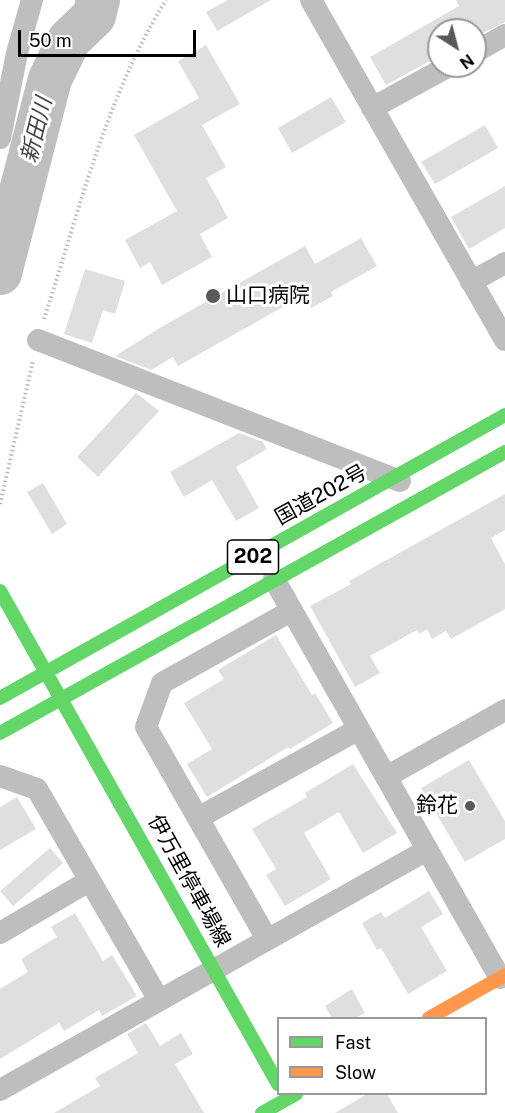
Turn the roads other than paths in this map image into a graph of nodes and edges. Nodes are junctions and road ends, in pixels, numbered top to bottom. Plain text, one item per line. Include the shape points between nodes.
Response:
1 (32, 0) edge
2 (311, 0) edge
3 (505, 35) edge
4 (487, 45) edge
5 (427, 78) edge
6 (372, 108) junction
7 (0, 138) edge
8 (505, 263) edge
9 (471, 282) junction
10 (38, 340) road end
11 (505, 340) edge
12 (505, 415) edge
13 (505, 452) edge
14 (393, 478) junction
15 (430, 493) junction
16 (274, 579) junction
17 (0, 591) edge
18 (291, 611) junction
19 (48, 672) junction
20 (0, 698) edge
21 (63, 700) junction
22 (505, 710) edge
23 (359, 729) junction
24 (0, 733) edge
25 (0, 776) edge
26 (386, 777) junction
27 (198, 818) junction
28 (428, 850) junction
29 (89, 881) junction
30 (0, 933) edge
31 (267, 939) junction
32 (214, 969) junction
33 (503, 976) edge
34 (159, 1000) junction
35 (431, 1017) edge
36 (277, 1080) edge
37 (0, 1090) edge
38 (289, 1095) edge
39 (262, 1113) edge
40 (295, 1113) edge

1 - 7 street
2 - 6 street
3 - 4 street
5 - 6 street
6 - 9 street
8 - 9 street
9 - 11 street
10 - 14 street
12 - 14 main road, 国道202号 / 202
13 - 15 main road, 202
14 - 15 street
14 - 19 main road, 国道202号 / 202
15 - 16 main road, 202
16 - 18 street
16 - 21 main road, 202
17 - 19 main road, 伊万里停車場線
18 - 23 street
18 - 27 street via 162,683 146,727
19 - 20 main road, 国道202号 / 202
19 - 21 main road, 伊万里停車場線
21 - 24 main road, 202
21 - 32 main road, 伊万里停車場線
22 - 26 street
23 - 26 street
23 - 27 street
25 - 29 street via 37,789
26 - 28 street
27 - 31 street
28 - 31 street
28 - 33 street
29 - 30 street
29 - 34 street
31 - 32 street
32 - 34 street
32 - 36 main road, 伊万里停車場線
33 - 35 main road
34 - 37 street
38 - 39 main road
38 - 40 main road

